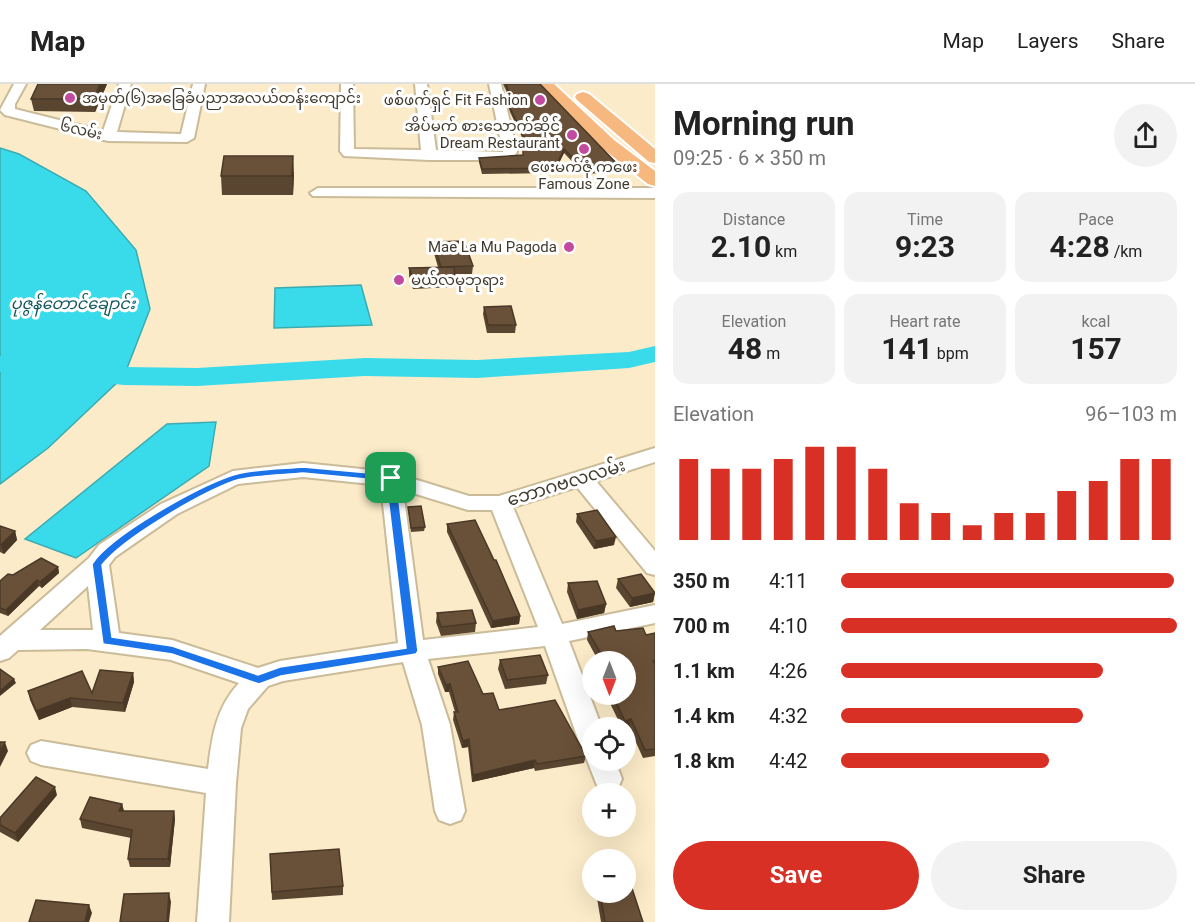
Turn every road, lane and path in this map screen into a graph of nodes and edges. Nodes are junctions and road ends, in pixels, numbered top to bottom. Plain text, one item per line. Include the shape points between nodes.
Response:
1 (20, 84) edge
2 (125, 84) edge
3 (200, 84) edge
4 (347, 84) edge
5 (421, 84) edge
6 (495, 84) edge
7 (545, 84) edge
8 (567, 84) edge
9 (6, 97) edge
10 (108, 136) junction
11 (429, 156) junction
12 (655, 158) edge
13 (655, 180) edge
14 (318, 193) dead end
15 (655, 194) edge
16 (655, 455) edge
17 (391, 478) junction
18 (582, 478) junction
19 (500, 503) junction
20 (97, 564) junction
21 (655, 567) edge
22 (655, 614) edge
23 (554, 635) junction
24 (107, 641) junction
25 (6, 646) edge
26 (412, 651) junction
27 (259, 680) junction
28 (584, 717) edge
29 (41, 753) dead end
30 (221, 783) junction
31 (450, 811) dead end
32 (213, 922) edge

1 - 9 street, ၆လမ်း
2 - 10 street
3 - 10 street, ၆လမ်း via 187,138
4 - 11 street via 349,153
5 - 11 street
6 - 11 street via 508,155
7 - 13 main road via 608,144
8 - 12 main road
9 - 10 street, ၆လမ်း via 7,111
14 - 15 street
16 - 18 street, ဘောဂဗလလမ်း
17 - 19 street, ဘောဂဗလလမ်း via 468,503
17 - 20 street, ဘောဂဗလလမ်း via 303,470 233,478 170,509 107,551
17 - 26 street
18 - 19 street, ဘောဂဗလလမ်း
18 - 21 street
19 - 23 street
20 - 24 street
20 - 25 street, ဘောဂဗလလမ်း
22 - 23 street
23 - 26 street
23 - 28 street
24 - 25 street
24 - 27 street via 172,650
26 - 27 street via 280,671
26 - 31 street via 436,725
27 - 30 street via 237,703 227,728
29 - 30 street
30 - 32 street

